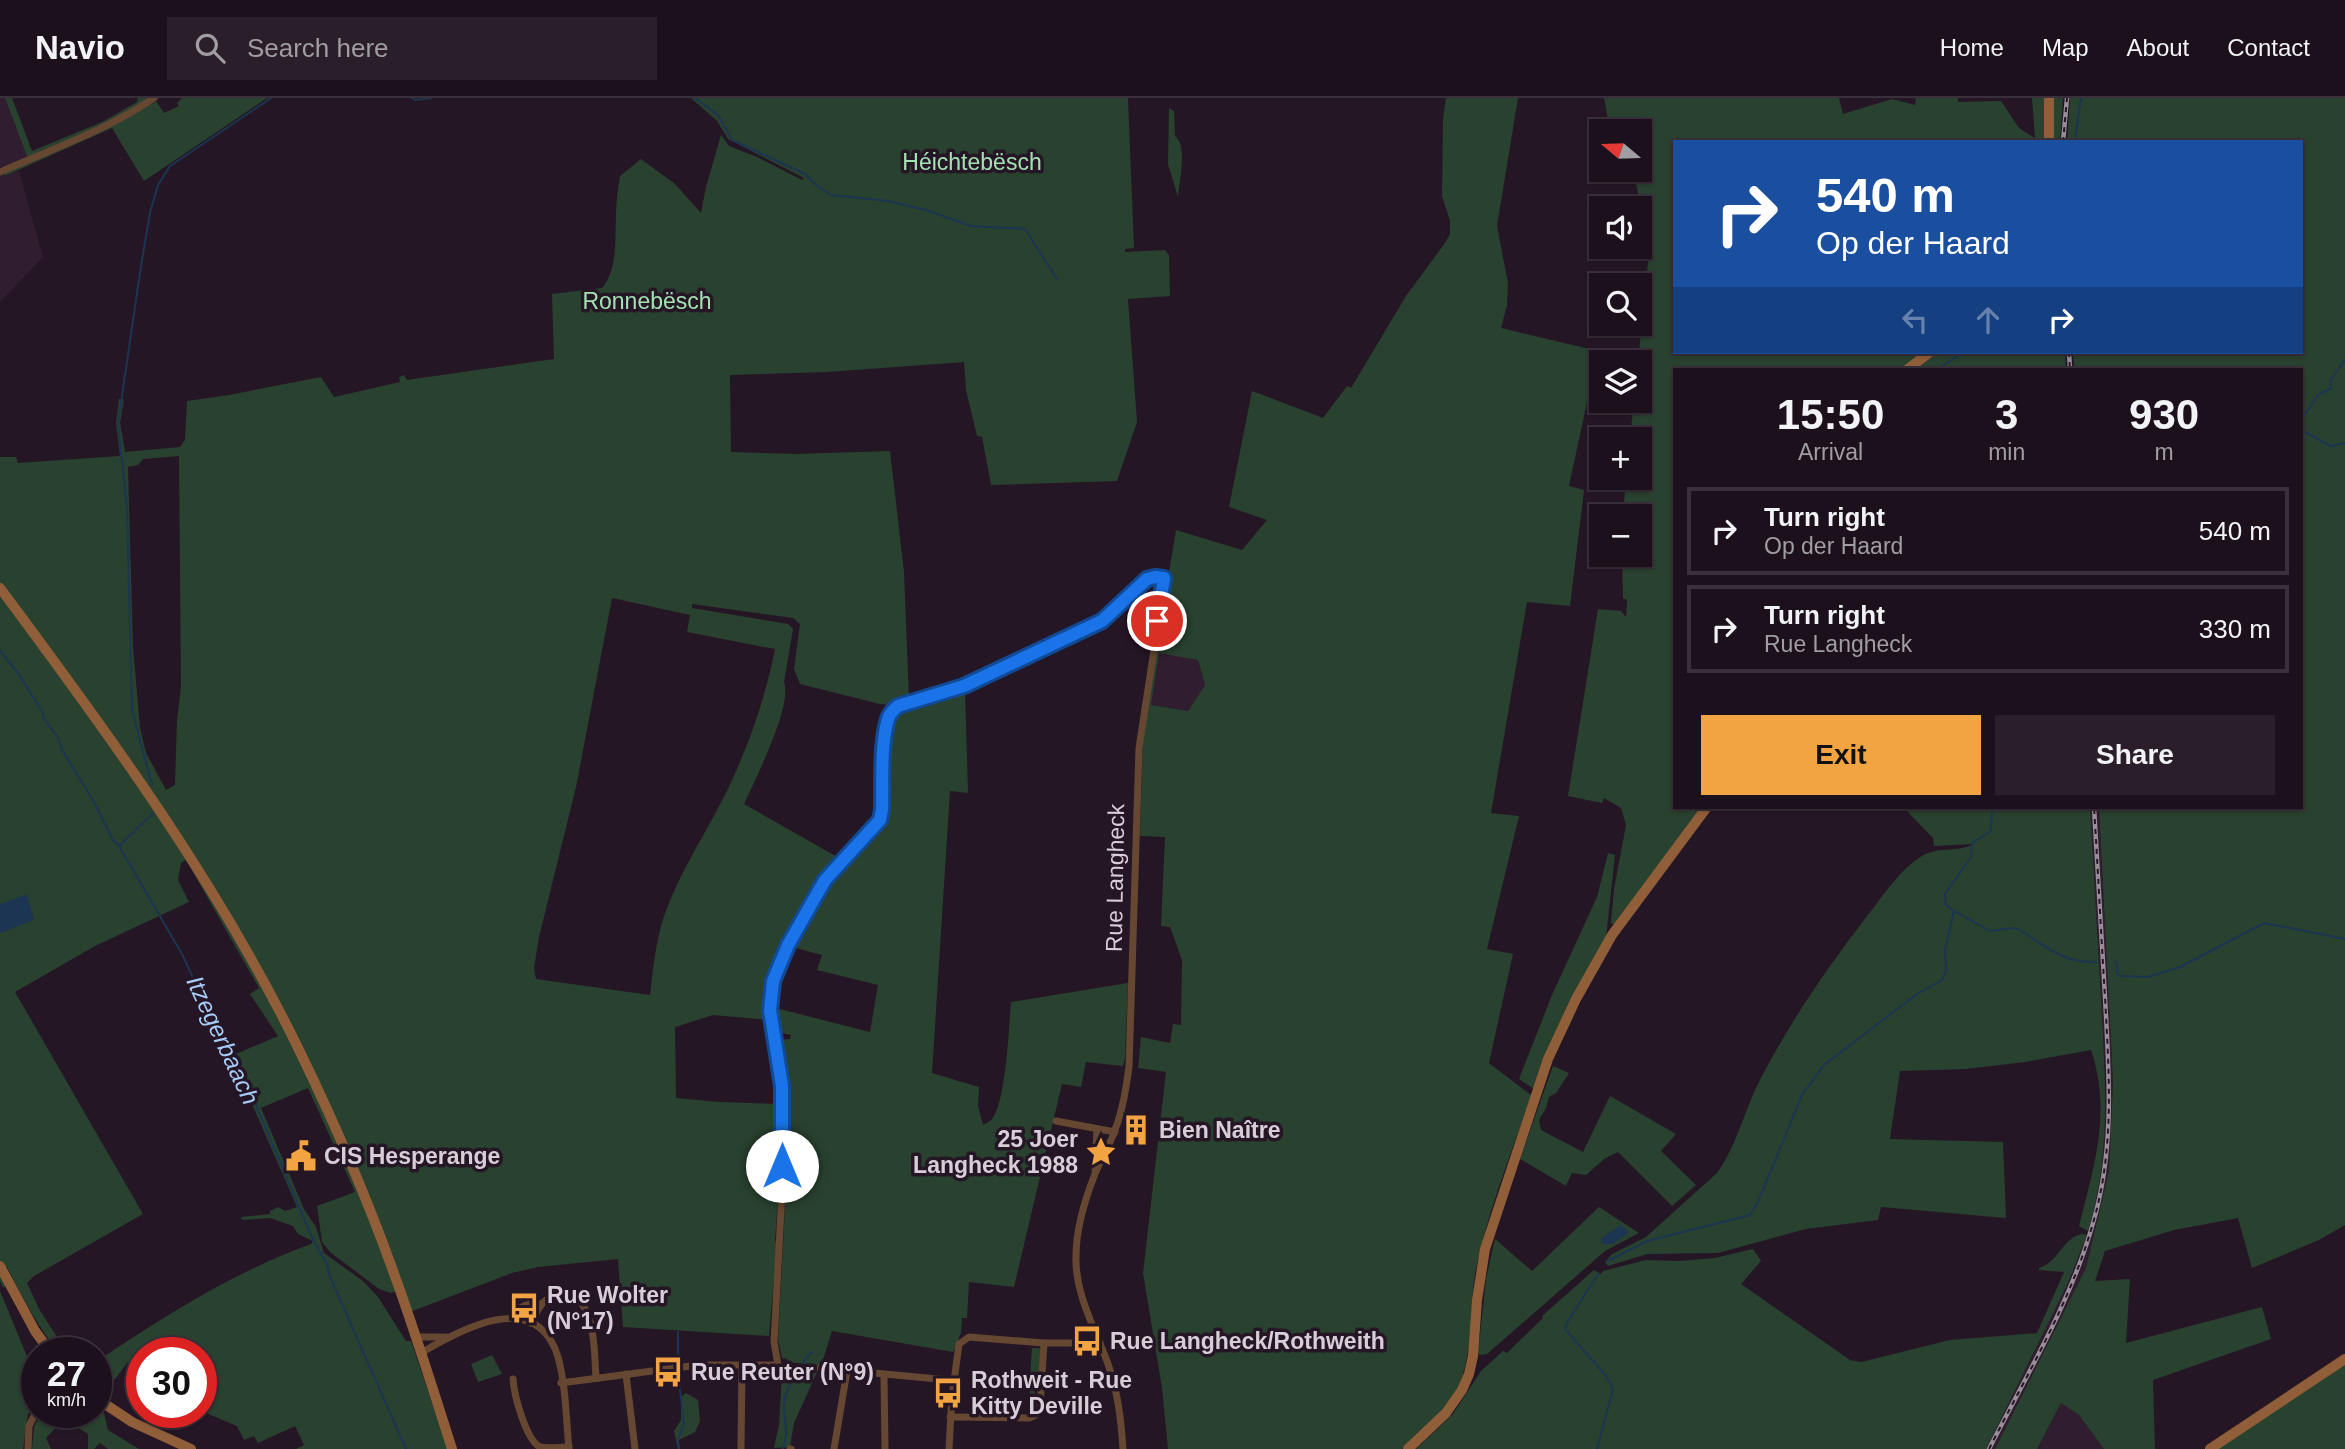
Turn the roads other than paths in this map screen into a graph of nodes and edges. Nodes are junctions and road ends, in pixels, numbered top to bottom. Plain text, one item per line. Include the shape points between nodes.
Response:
1 (154, 98) edge
2 (2049, 98) edge
3 (2049, 140) edge
4 (0, 172) edge
5 (1927, 354) edge
6 (1909, 368) edge
7 (0, 588) edge
8 (1706, 809) edge
9 (1056, 1121) dead end
10 (1097, 1129) junction
11 (1115, 1132) junction
12 (1095, 1174) junction
13 (0, 1266) edge
14 (541, 1304) junction
15 (511, 1318) junction
16 (531, 1323) junction
17 (40, 1337) edge
18 (415, 1337) junction
19 (447, 1337) junction
20 (1044, 1343) junction
21 (1100, 1343) junction
22 (421, 1353) junction
23 (2345, 1359) edge
24 (742, 1365) junction
25 (820, 1368) dead end
26 (847, 1371) junction
27 (626, 1374) junction
28 (884, 1375) junction
29 (596, 1378) junction
30 (513, 1379) dead end
31 (949, 1380) dead end
32 (561, 1383) junction
33 (112, 1409) edge
34 (950, 1417) junction
35 (29, 1428) edge
36 (569, 1448) edge
37 (28, 1449) edge
38 (191, 1449) edge
39 (453, 1449) edge
40 (635, 1449) edge
41 (741, 1449) edge
42 (834, 1449) edge
43 (885, 1449) edge
44 (949, 1449) edge
45 (1123, 1449) edge
46 (1408, 1449) edge
47 (2210, 1449) edge

1 - 4 street via 101,128
2 - 3 main road
5 - 6 main road
7 - 18 main road via 154,799 245,949 301,1054 351,1164
8 - 46 main road via 1612,935 1558,1035 1485,1249 1469,1374 1446,1413
9 - 10 street
10 - 11 street
10 - 12 street, Rue Langheck
11 - 12 street, Rue Langheck
11 - 24 street, Rue Langheck via 1129,1066 1139,748 1164,578 1155,577 1147,579 1102,621 964,686 891,711 880,820 825,880 782,957 771,992 782,1086 774,1342 778,1365
12 - 21 street, Rue Langheck via 1077,1232 1075,1259 1084,1305
13 - 17 main road
14 - 15 street via 525,1305
14 - 16 street
14 - 29 street via 557,1295 580,1299 588,1312
15 - 16 street
15 - 19 street via 490,1320
16 - 32 street via 553,1346
18 - 19 street
18 - 22 main road
19 - 22 street
20 - 21 street
20 - 34 street via 1036,1415
20 - 34 street via 963,1340
21 - 45 street, Rue Langheck via 1116,1393
22 - 39 main road
23 - 47 main road
24 - 27 street
24 - 41 street
25 - 26 street
26 - 28 street
26 - 42 street
27 - 29 street
27 - 40 street
28 - 31 street
28 - 43 street
29 - 32 street
30 - 36 street via 531,1439 545,1449
32 - 36 street
33 - 38 main road
34 - 44 street
35 - 37 street

